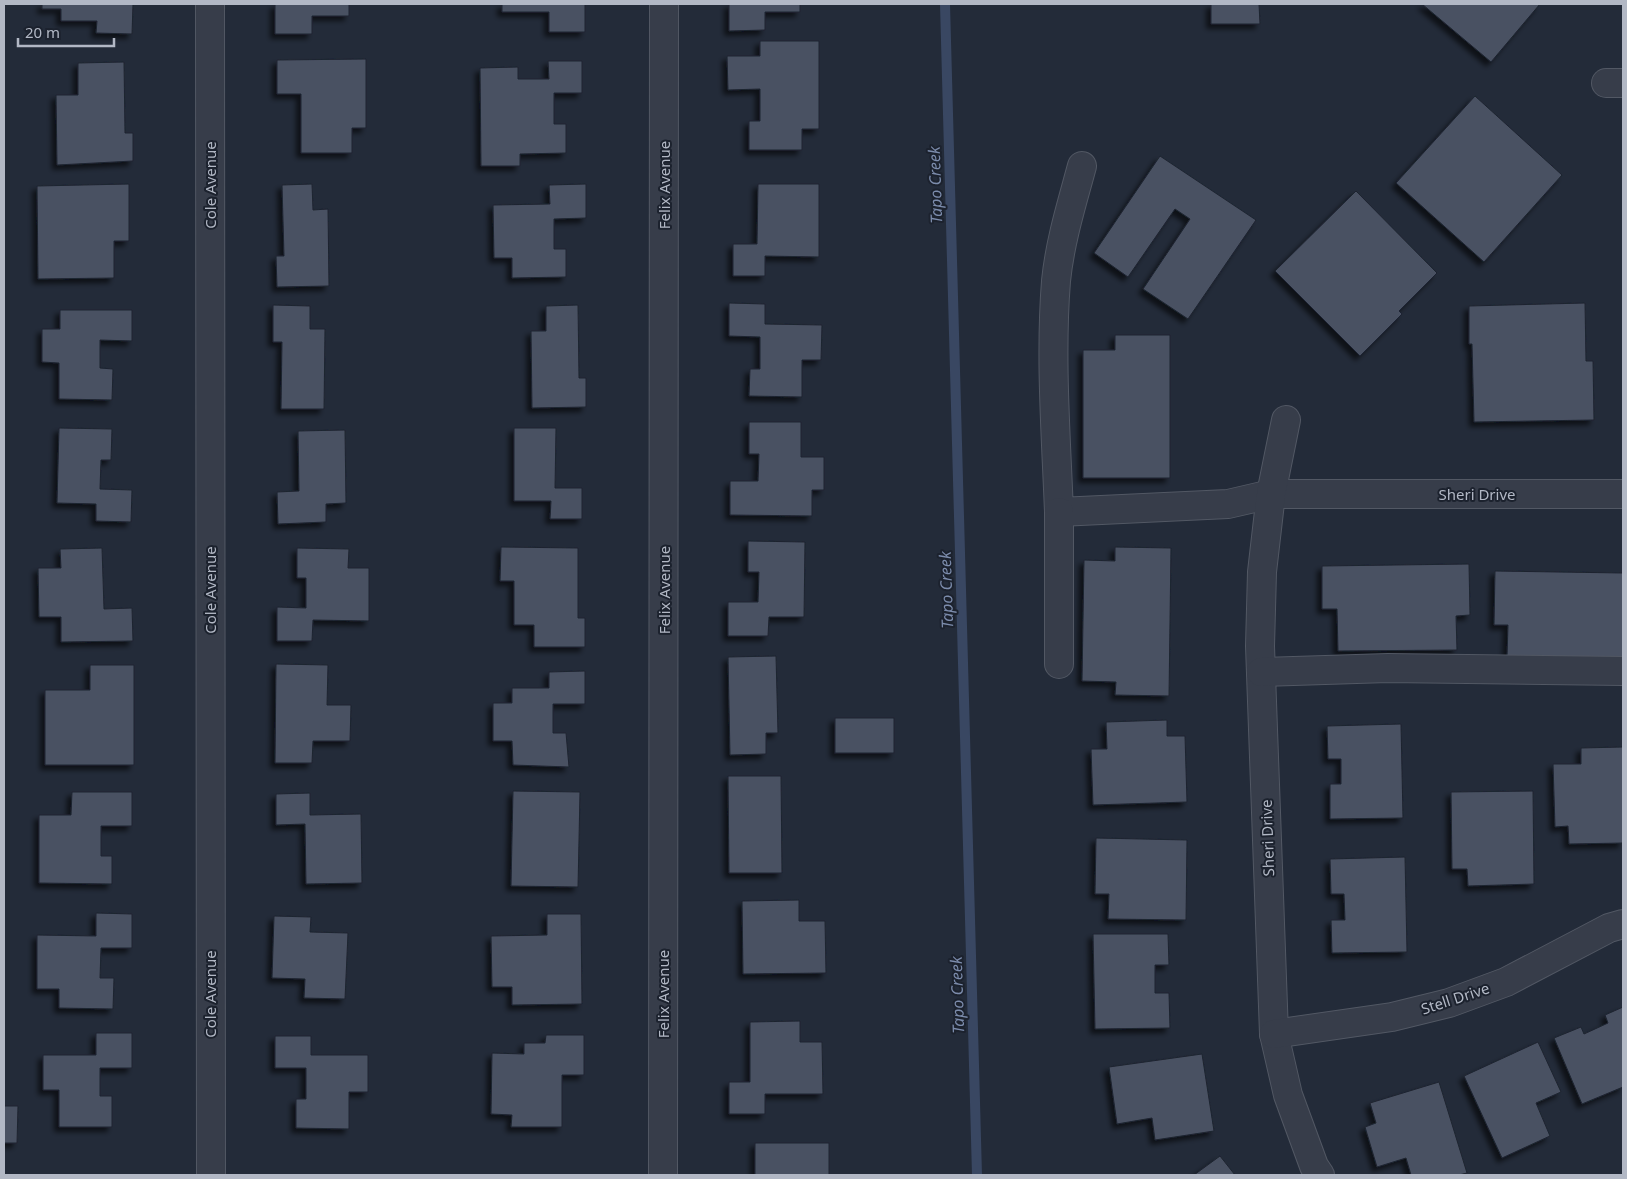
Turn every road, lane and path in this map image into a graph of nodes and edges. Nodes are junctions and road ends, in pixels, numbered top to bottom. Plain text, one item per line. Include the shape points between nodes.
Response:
1 (210, 4) edge
2 (664, 4) edge
3 (1082, 166) dead end
4 (1286, 420) dead end
5 (1271, 494) junction
6 (1623, 494) edge
7 (1059, 512) junction
8 (1059, 664) dead end
9 (1623, 671) edge
10 (1261, 672) junction
11 (1623, 924) edge
12 (1274, 1034) junction
13 (210, 1175) edge
14 (663, 1175) edge
15 (1320, 1175) edge

1 - 13 street, Cole Avenue
2 - 14 street, Felix Avenue
3 - 7 street via 1066,222 1056,280 1054,347
4 - 5 street, Sheri Drive
5 - 6 street, Sheri Drive
5 - 7 street via 1228,504
5 - 10 street, Sheri Drive via 1262,572
7 - 8 street
9 - 10 street via 1388,668
10 - 12 street, Sheri Drive
11 - 12 street, Stell Drive via 1506,982 1449,1003 1392,1016
12 - 15 street, Sheri Drive via 1288,1095

